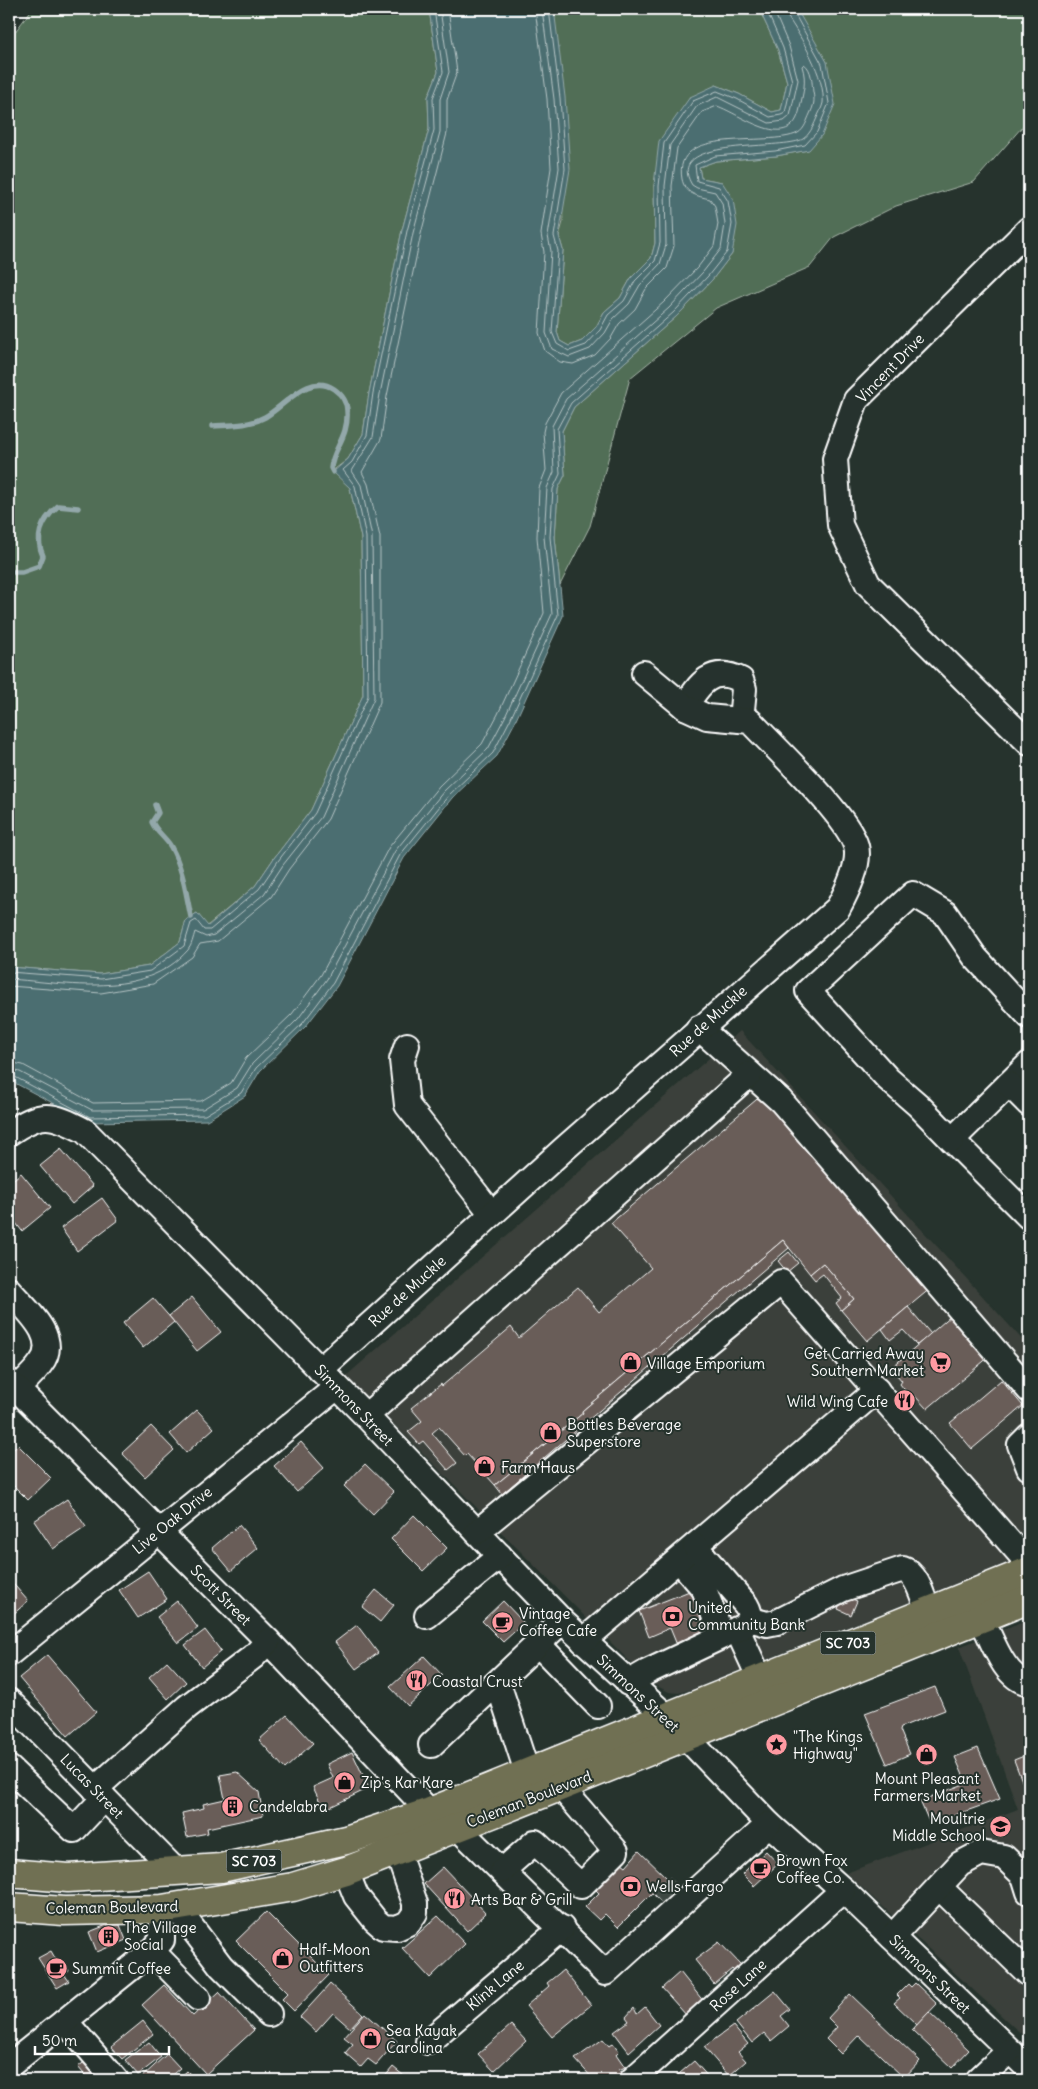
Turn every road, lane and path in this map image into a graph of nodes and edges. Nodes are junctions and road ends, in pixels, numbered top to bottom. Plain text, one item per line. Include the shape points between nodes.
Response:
1 (1029, 229) edge
2 (644, 673) dead end
3 (685, 707) junction
4 (742, 720) junction
5 (1029, 743) edge
6 (1029, 1016) edge
7 (700, 1028) junction
8 (407, 1045) dead end
9 (1029, 1064) edge
10 (750, 1074) junction
11 (1009, 1084) junction
12 (52, 1102) dead end
13 (1029, 1104) edge
14 (29, 1119) junction
15 (9, 1133) edge
16 (952, 1140) junction
17 (492, 1214) junction
18 (1029, 1218) edge
19 (9, 1290) edge
20 (320, 1370) junction
21 (13, 1385) edge
22 (337, 1387) junction
23 (877, 1390) junction
24 (1029, 1390) edge
25 (366, 1416) junction
26 (1029, 1436) edge
27 (1029, 1468) edge
28 (157, 1532) junction
29 (477, 1532) junction
30 (687, 1553) junction
31 (500, 1556) junction
32 (1029, 1564) edge
33 (1029, 1570) edge
34 (1029, 1599) edge
35 (928, 1611) junction
36 (427, 1616) dead end
37 (981, 1618) junction
38 (562, 1621) junction
39 (736, 1628) junction
40 (268, 1641) junction
41 (583, 1642) junction
42 (538, 1645) junction
43 (9, 1654) edge
44 (760, 1679) junction
45 (498, 1683) junction
46 (628, 1683) junction
47 (1029, 1684) edge
48 (9, 1701) edge
49 (598, 1706) dead end
50 (666, 1716) junction
51 (685, 1737) junction
52 (431, 1745) dead end
53 (9, 1768) edge
54 (527, 1772) junction
55 (561, 1787) junction
56 (100, 1794) junction
57 (430, 1812) junction
58 (769, 1824) junction
59 (457, 1827) junction
60 (346, 1840) junction
61 (397, 1851) junction
62 (346, 1870) junction
63 (502, 1871) junction
64 (168, 1872) junction
65 (9, 1873) edge
66 (709, 1879) junction
67 (678, 1884) tunnel mouth
68 (939, 1887) junction
69 (843, 1890) junction
70 (1029, 1892) edge
71 (660, 1901) tunnel mouth
72 (203, 1903) junction
73 (11, 1907) edge
74 (169, 1908) junction
75 (562, 1928) junction
76 (892, 1937) junction
77 (633, 1947) junction
78 (152, 1951) junction
79 (1029, 1974) edge
80 (198, 1998) dead end
81 (269, 2014) dead end
82 (65, 2021) junction
83 (428, 2042) dead end
84 (1009, 2051) junction
85 (9, 2066) edge
86 (1029, 2069) edge
87 (116, 2080) edge
88 (632, 2080) edge
89 (978, 2080) edge

1 - 5 street, Vincent Drive via 856,400 835,459 840,525 868,584
2 - 3 street, Rue de Muckle
3 - 4 street, Rue de Muckle via 707,717
3 - 4 street via 697,688 712,676 729,674 741,680 744,689
4 - 7 street, Rue de Muckle via 750,721 837,815 856,847 852,881 838,908
6 - 16 street via 975,958 945,913 912,894 808,992 888,1079
7 - 10 street
7 - 17 street, Rue de Muckle
8 - 17 street via 402,1060 407,1106
9 - 11 street
10 - 24 street via 781,1101
10 - 25 street
11 - 13 street
11 - 16 street
12 - 14 street
14 - 15 street
14 - 20 street, Simmons Street via 52,1116 86,1131
16 - 18 street
17 - 20 street, Rue de Muckle
19 - 21 street via 42,1328 46,1340 43,1362
20 - 22 street, Simmons Street
21 - 28 street, Scott Street
22 - 25 street, Simmons Street
22 - 28 street, Live Oak Drive
23 - 29 street via 781,1282
23 - 30 street
23 - 32 street
25 - 29 street, Simmons Street
26 - 27 street via 1020,1445
28 - 40 street, Scott Street
28 - 43 street, Live Oak Drive
29 - 31 street, Simmons Street
30 - 39 street via 704,1589
30 - 39 street via 746,1605 750,1612
30 - 41 street
31 - 36 street
31 - 38 street, Simmons Street
33 - 35 main road, Coleman Boulevard / SC 703
34 - 37 main road, Coleman Boulevard / SC 703
35 - 39 street via 914,1578 903,1569 843,1589 777,1622
35 - 44 main road, Coleman Boulevard / SC 703
37 - 47 street via 1008,1669 1020,1682
37 - 51 main road, Coleman Boulevard / SC 703
38 - 41 street, Simmons Street
38 - 42 street
39 - 44 street
39 - 46 street
40 - 56 street via 254,1656 187,1706
40 - 57 street, Scott Street
41 - 46 street, Simmons Street
42 - 45 street
42 - 49 street
44 - 50 main road, Coleman Boulevard / SC 703
45 - 52 street
45 - 54 street
46 - 50 street, Simmons Street
48 - 56 street, Lucas Street
50 - 51 street, Simmons Street
50 - 54 main road, Coleman Boulevard / SC 703
51 - 55 main road, Coleman Boulevard / SC 703
51 - 58 street, Simmons Street
53 - 56 street via 74,1830
54 - 57 main road, Coleman Boulevard / SC 703
55 - 59 main road, Coleman Boulevard / SC 703
55 - 63 street via 616,1851 581,1886 534,1842
56 - 64 street, Lucas Street
57 - 60 main road, Coleman Boulevard / SC 703
58 - 66 street
58 - 69 street, Simmons Street
59 - 61 main road, Coleman Boulevard / SC 703
59 - 63 street
60 - 64 main road, Coleman Boulevard / SC 703 via 221,1868
60 - 72 main road via 348,1850 345,1856 218,1886
61 - 62 main road, Coleman Boulevard / SC 703
61 - 62 street via 415,1904 415,1913 397,1928 383,1927 375,1920 356,1896
62 - 72 main road, Coleman Boulevard / SC 703 via 293,1887
63 - 75 street
64 - 65 main road, Coleman Boulevard / SC 703 via 68,1878
64 - 73 main road via 157,1887 146,1894 26,1896
66 - 67 street via 684,1879
66 - 77 street
68 - 70 street via 960,1864 981,1853 1004,1857 1024,1876
68 - 76 street
68 - 79 street
69 - 76 street, Simmons Street
69 - 88 street, Rose Lane
71 - 77 street via 639,1920
72 - 74 main road, Coleman Boulevard / SC 703
73 - 74 main road, Coleman Boulevard / SC 703 via 64,1910
74 - 78 street via 162,1940
74 - 81 street
75 - 77 street via 605,1972
75 - 83 street, Klink Lane
76 - 84 street, Simmons Street
78 - 80 street
78 - 82 street
82 - 85 street
82 - 87 street
84 - 86 street, Simmons Street
84 - 89 street

